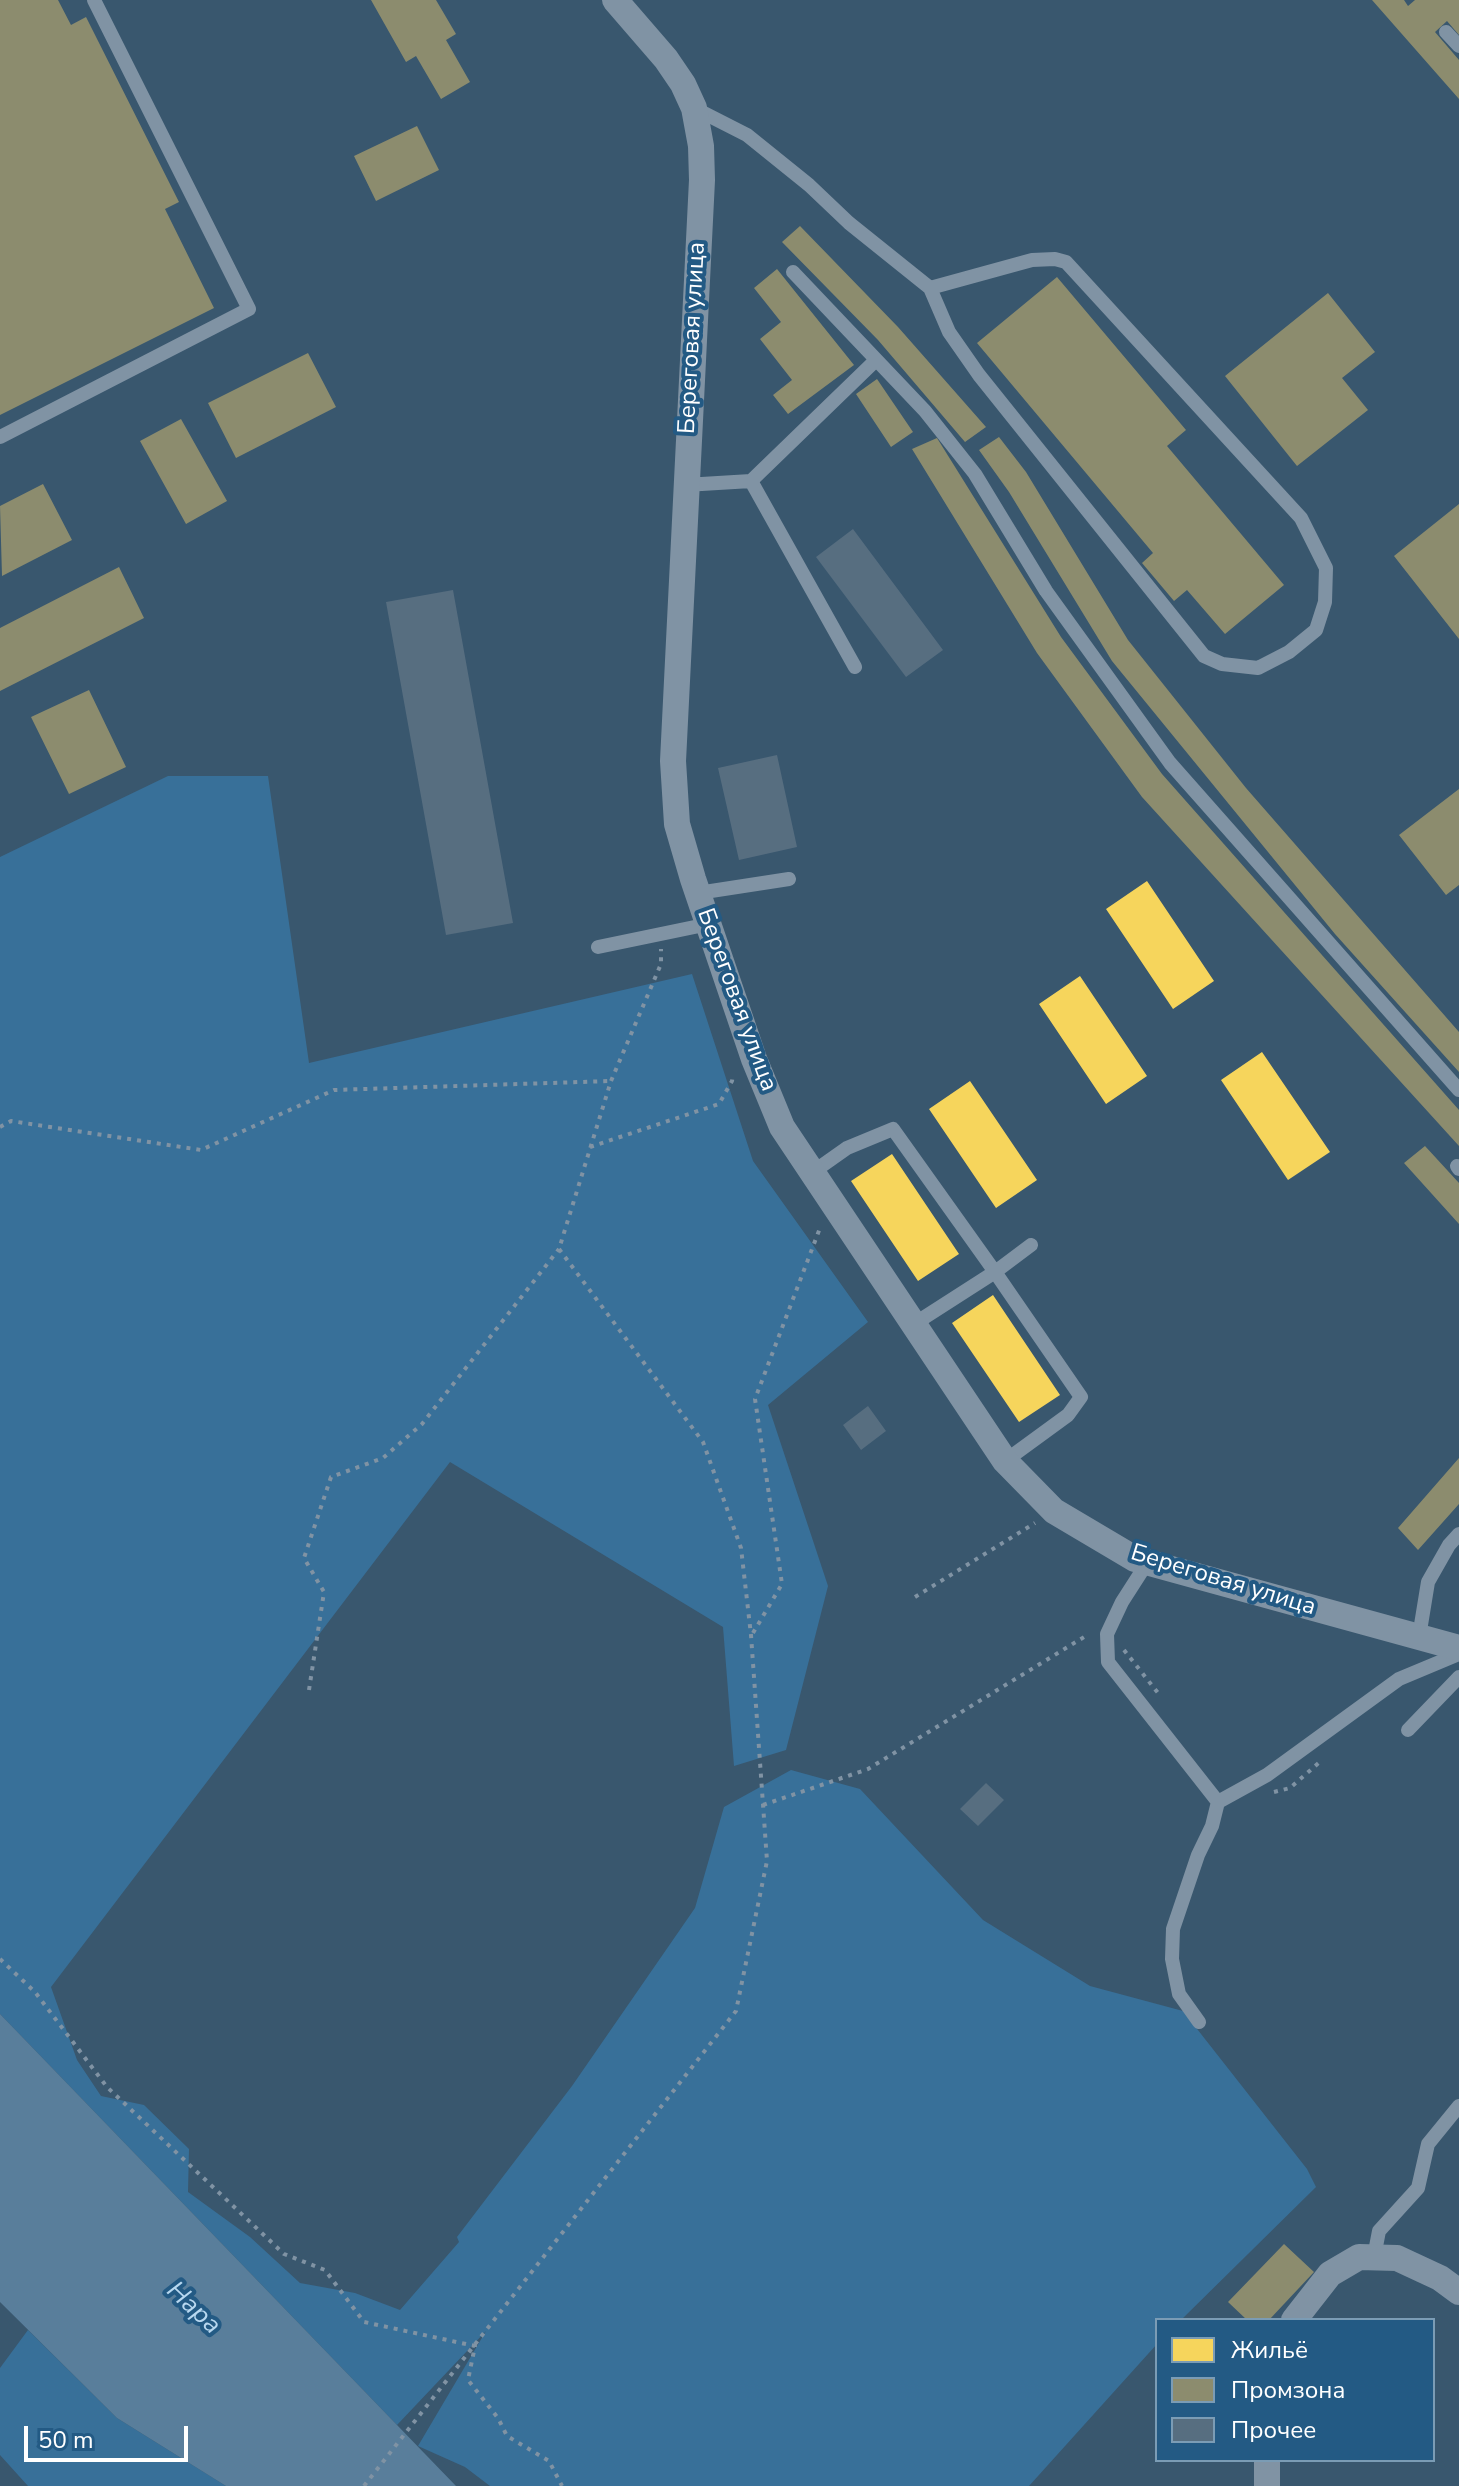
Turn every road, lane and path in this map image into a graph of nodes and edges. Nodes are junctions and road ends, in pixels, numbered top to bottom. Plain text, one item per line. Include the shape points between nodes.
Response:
1 (94, 0) edge
2 (615, 0) edge
3 (1446, 32) dead end
4 (1459, 46) edge
5 (694, 108) junction
6 (793, 272) dead end
7 (930, 288) junction
8 (876, 360) junction
9 (0, 437) edge
10 (751, 481) junction
11 (685, 485) junction
12 (855, 667) dead end
13 (789, 879) dead end
14 (698, 893) junction
15 (709, 924) junction
16 (660, 935) junction
17 (598, 947) dead end
18 (734, 1066) dead end
19 (611, 1081) junction
20 (1459, 1090) edge
21 (0, 1127) edge
22 (590, 1147) junction
23 (813, 1172) junction
24 (831, 1199) junction
25 (1031, 1245) dead end
26 (559, 1249) junction
27 (995, 1272) junction
28 (914, 1324) junction
29 (1005, 1461) junction
30 (1054, 1511) junction
31 (1459, 1534) edge
32 (1147, 1563) junction
33 (915, 1597) dead end
34 (1107, 1634) junction
35 (751, 1635) junction
36 (1419, 1637) junction
37 (1459, 1651) edge
38 (1459, 1677) edge
39 (309, 1690) dead end
40 (1166, 1704) dead end
41 (1408, 1730) dead end
42 (1329, 1754) dead end
43 (1239, 1791) junction
44 (1218, 1802) junction
45 (763, 1805) junction
46 (0, 1959) edge
47 (1199, 2022) dead end
48 (1459, 2106) edge
49 (1374, 2257) junction
50 (1459, 2292) edge
51 (1296, 2318) edge
52 (475, 2346) junction
53 (1267, 2462) edge
54 (364, 2486) edge
55 (562, 2486) edge
56 (1267, 2486) edge

1 - 9 lane via 249,309
2 - 5 street, Береговая улица via 666,59
3 - 4 lane
5 - 7 lane via 747,135
5 - 11 street, Береговая улица via 702,180
6 - 8 lane
7 - 7 lane via 949,332 979,375 1204,656 1258,668 1316,630 1325,602 1326,568 1301,518 1066,262 1032,260
8 - 10 lane
8 - 20 lane via 975,474 1046,591 1170,763
10 - 11 lane
10 - 12 lane
11 - 14 street, Береговая улица via 673,761 677,824
13 - 14 lane
14 - 15 street, Береговая улица
15 - 16 lane
15 - 23 street, Береговая улица via 782,1127
16 - 17 lane
16 - 19 path via 661,964
18 - 22 path via 719,1104
19 - 21 path via 334,1090 201,1150 11,1121
19 - 22 path
22 - 26 path
23 - 24 street, Береговая улица
23 - 27 lane via 847,1148 893,1129
24 - 28 street, Береговая улица
24 - 35 path via 755,1399 782,1584
25 - 27 lane
26 - 35 path via 703,1442 741,1548
26 - 39 path via 422,1424 383,1458 331,1477 304,1558 324,1592
27 - 28 lane
27 - 29 lane via 1081,1397 1068,1415
28 - 29 street, Береговая улица
29 - 30 street, Береговая улица
30 - 32 street, Береговая улица
30 - 33 path
31 - 36 lane via 1428,1582
32 - 34 lane
32 - 36 street, Береговая улица
34 - 40 path via 1132,1657
34 - 44 lane via 1108,1662
34 - 45 path via 1095,1631 868,1769
35 - 45 path
36 - 37 street, Береговая улица
37 - 43 lane via 1399,1679
38 - 41 lane
42 - 43 path via 1290,1788 1263,1795
43 - 44 lane
44 - 47 lane via 1173,1929 1179,1994
45 - 52 path via 767,1861 736,2011
46 - 52 path via 35,1992 107,2087 284,2254 325,2270 364,2322
48 - 49 lane via 1428,2144 1418,2188 1379,2231
49 - 50 street via 1397,2258
49 - 51 street via 1359,2257 1330,2274
52 - 54 path
52 - 55 path via 468,2380 507,2436 549,2461
53 - 56 street

